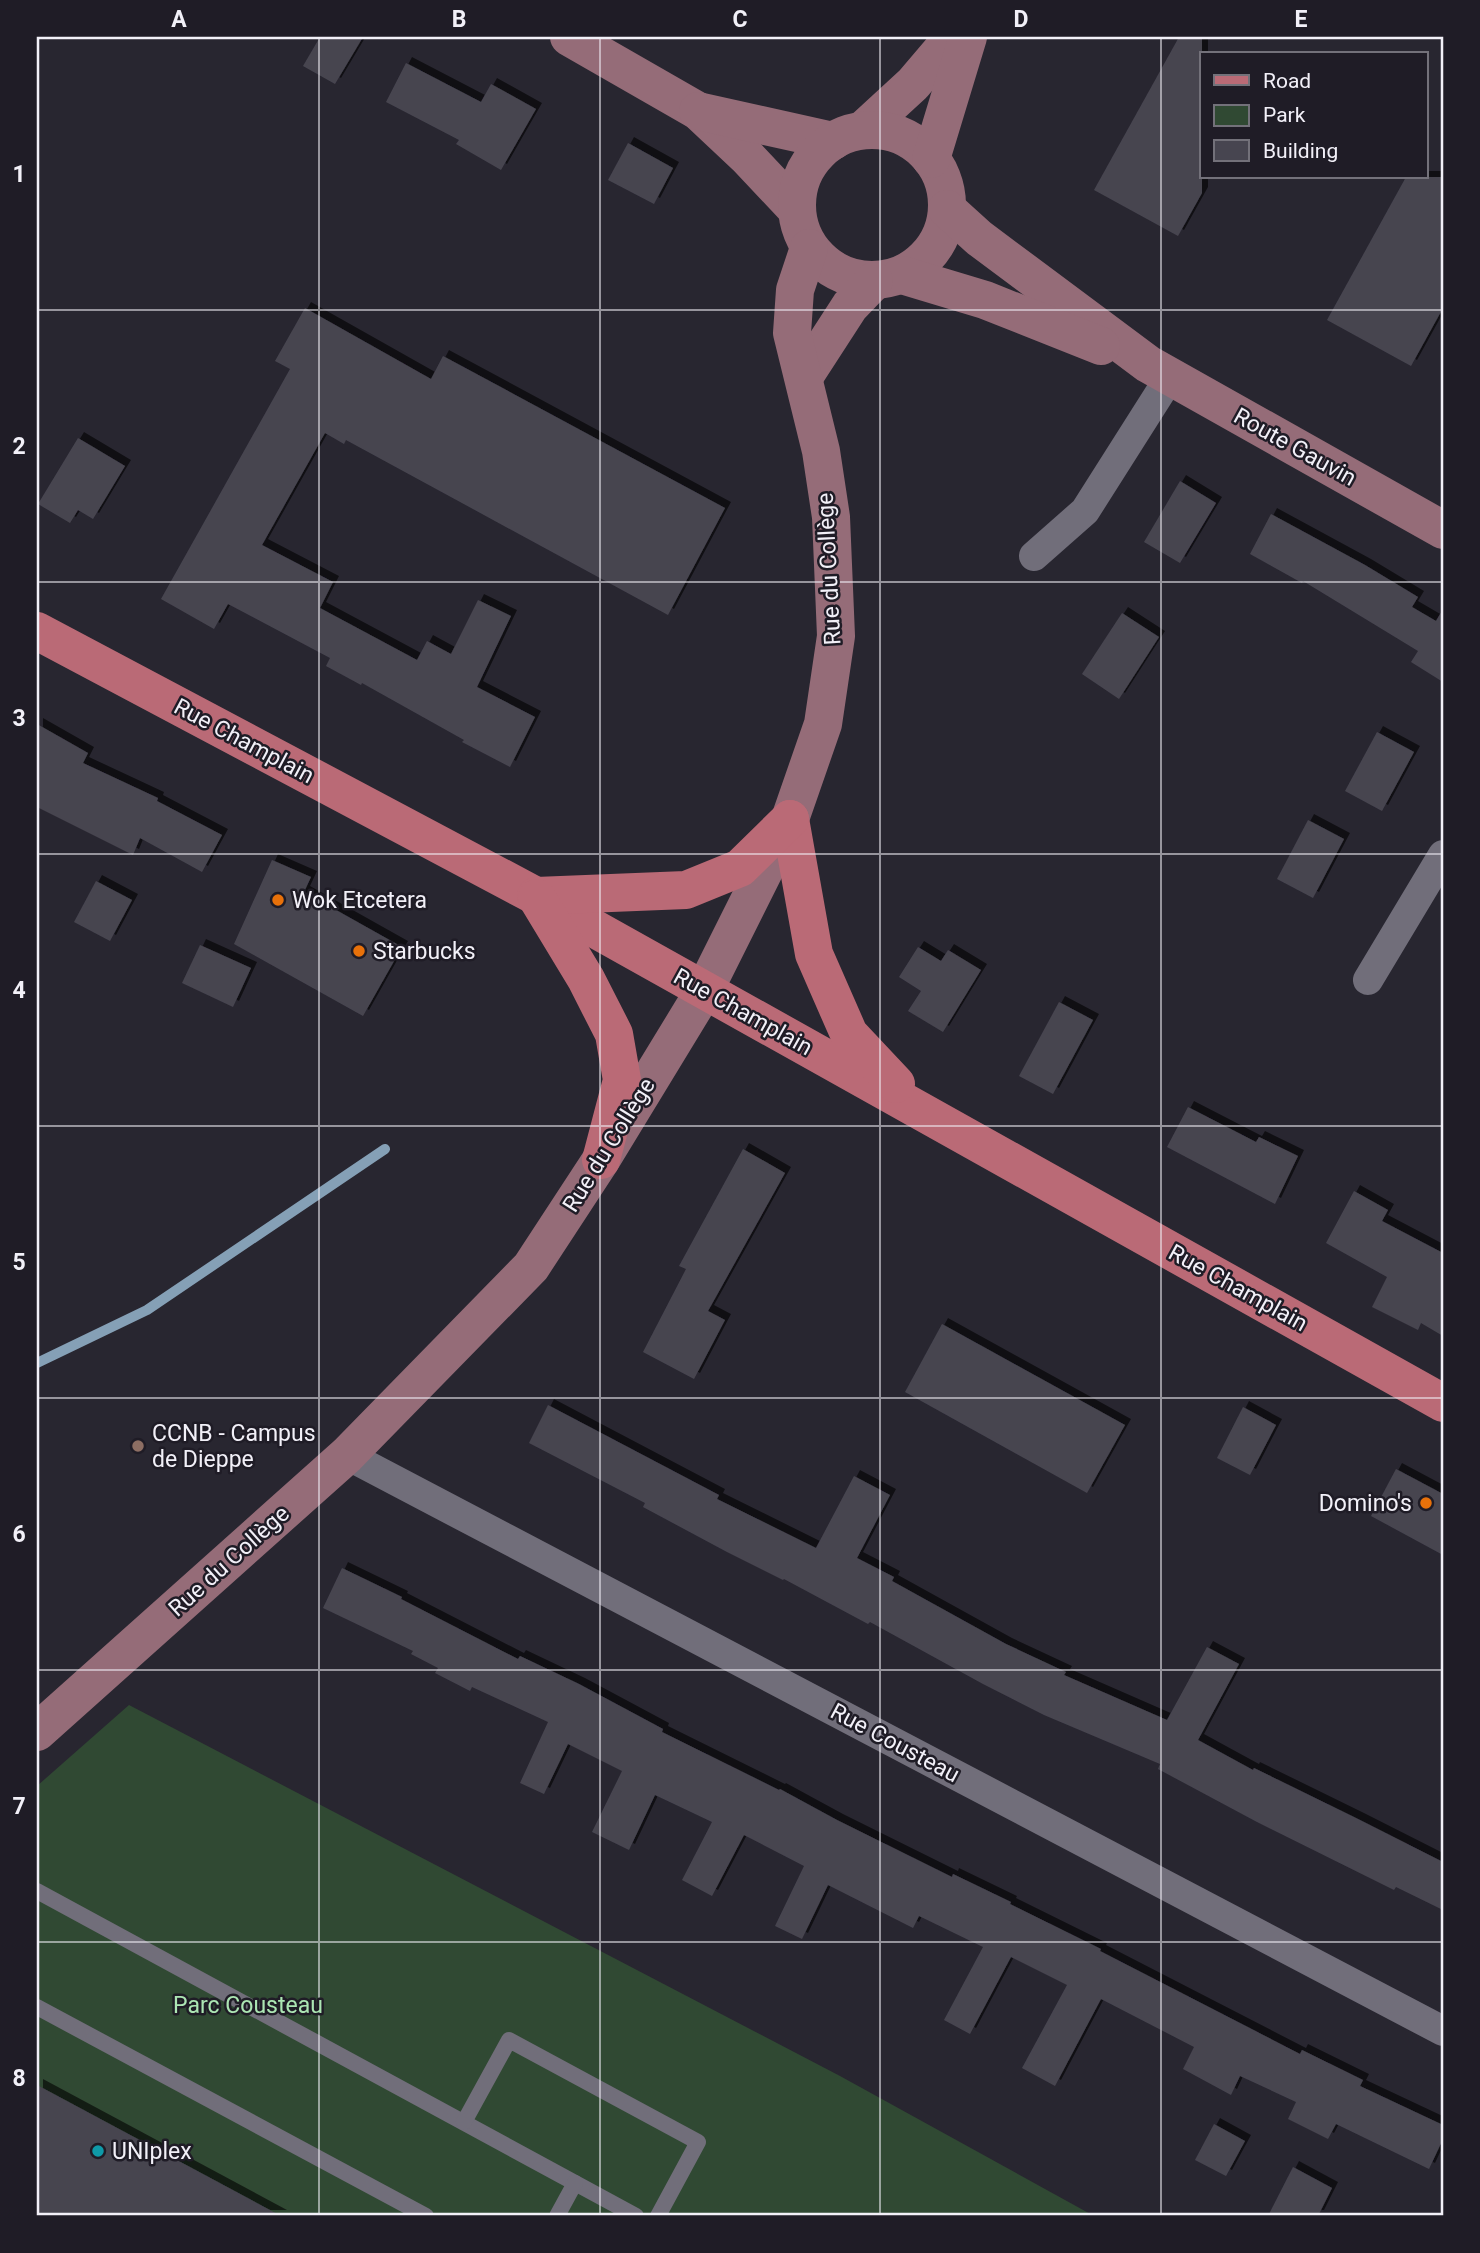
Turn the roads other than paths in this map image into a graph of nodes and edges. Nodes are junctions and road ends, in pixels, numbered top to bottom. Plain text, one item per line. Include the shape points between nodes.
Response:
1 (569, 37) edge
2 (953, 37) edge
3 (968, 37) edge
4 (698, 111) junction
5 (848, 135) junction
6 (931, 159) junction
7 (796, 209) junction
8 (947, 209) junction
9 (809, 248) junction
10 (888, 278) junction
11 (1159, 371) junction
12 (804, 377) junction
13 (1443, 530) edge
14 (1034, 556) dead end
15 (37, 631) edge
16 (790, 819) junction
17 (1443, 855) edge
18 (536, 896) junction
19 (1368, 980) dead end
20 (704, 991) junction
21 (925, 1113) junction
22 (601, 1160) junction
23 (1443, 1403) edge
24 (347, 1455) junction
25 (37, 1732) edge
26 (37, 1891) edge
27 (37, 2007) edge
28 (1443, 2031) edge
29 (464, 2122) junction
30 (575, 2183) junction
31 (426, 2216) edge
32 (557, 2216) edge
33 (636, 2216) edge
34 (658, 2216) edge

1 - 4 street
2 - 5 street via 913,84
3 - 6 street
4 - 5 street
4 - 7 street
5 - 6 street via 889,132 912,142
5 - 7 street via 817,153 798,188
6 - 8 street via 943,183
7 - 9 street
8 - 10 street via 934,248 920,263
8 - 11 street, Route Gauvin via 979,238
9 - 10 street via 827,266 849,277
9 - 12 street, Rue du Collège via 795,290 792,333
10 - 11 street, Route Gauvin via 985,300
10 - 12 street via 850,306
11 - 13 street, Route Gauvin
11 - 14 street via 1085,511
12 - 16 street, Rue du Collège via 831,517 836,636 822,724
15 - 18 main road, Rue Champlain
16 - 18 main road via 740,868 686,890
16 - 20 street, Rue du Collège
16 - 21 main road via 814,954 849,1034
17 - 19 street
18 - 20 main road, Rue Champlain
18 - 22 main road via 614,1034 622,1080
20 - 21 main road, Rue Champlain
20 - 22 street, Rue du Collège
21 - 23 main road, Rue Champlain
22 - 24 street, Rue du Collège via 531,1267
24 - 25 street, Rue du Collège
24 - 28 street, Rue Cousteau
26 - 29 lane
27 - 31 lane
29 - 30 lane
29 - 34 lane via 509,2040 698,2142
30 - 32 lane
30 - 33 lane

